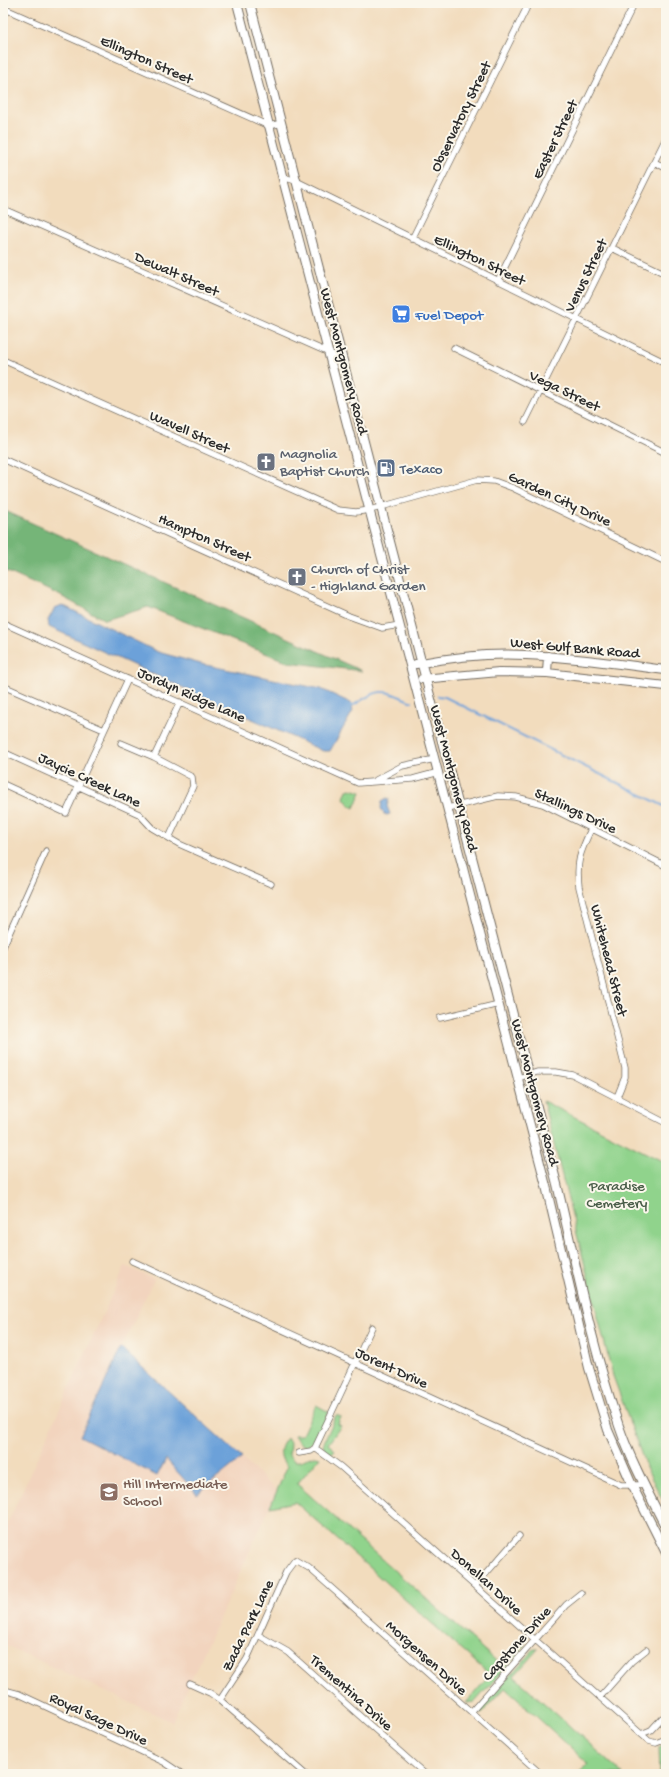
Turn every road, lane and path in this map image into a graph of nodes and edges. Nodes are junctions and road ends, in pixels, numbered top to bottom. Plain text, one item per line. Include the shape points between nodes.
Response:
1 (237, 3) edge
2 (250, 3) edge
3 (529, 3) edge
4 (3, 8) edge
5 (632, 8) dead end
6 (282, 123) junction
7 (269, 126) junction
8 (666, 138) edge
9 (654, 162) junction
10 (666, 168) edge
11 (283, 177) junction
12 (296, 181) junction
13 (3, 209) edge
14 (412, 239) junction
15 (612, 248) junction
16 (666, 274) edge
17 (498, 281) junction
18 (577, 319) junction
19 (454, 348) dead end
20 (329, 353) junction
21 (342, 358) junction
22 (3, 360) edge
23 (666, 363) edge
24 (540, 391) junction
25 (525, 422) dead end
26 (666, 453) edge
27 (3, 459) edge
28 (380, 507) junction
29 (370, 510) junction
30 (666, 562) edge
31 (3, 623) edge
32 (400, 625) junction
33 (548, 656) junction
34 (421, 663) junction
35 (411, 665) junction
36 (666, 670) edge
37 (547, 673) junction
38 (425, 678) junction
39 (128, 679) junction
40 (415, 680) junction
41 (3, 686) edge
42 (666, 686) edge
43 (180, 702) junction
44 (104, 730) junction
45 (121, 743) dead end
46 (3, 752) edge
47 (154, 757) junction
48 (435, 759) junction
49 (438, 772) junction
50 (372, 782) junction
51 (3, 784) edge
52 (78, 786) junction
53 (458, 805) junction
54 (448, 808) junction
55 (591, 829) junction
56 (169, 838) junction
57 (46, 851) dead end
58 (666, 866) edge
59 (271, 884) dead end
60 (3, 947) edge
61 (499, 1004) junction
62 (440, 1018) dead end
63 (529, 1075) junction
64 (518, 1078) junction
65 (617, 1097) junction
66 (666, 1123) edge
67 (132, 1261) dead end
68 (372, 1328) dead end
69 (355, 1364) junction
70 (315, 1448) junction
71 (299, 1452) dead end
72 (632, 1485) junction
73 (645, 1485) junction
74 (666, 1528) edge
75 (519, 1536) dead end
76 (666, 1553) edge
77 (296, 1560) joint
78 (475, 1586) junction
79 (581, 1593) dead end
80 (258, 1635) junction
81 (536, 1640) junction
82 (646, 1650) dead end
83 (190, 1684) dead end
84 (3, 1690) edge
85 (600, 1697) junction
86 (220, 1700) junction
87 (471, 1712) junction
88 (666, 1718) edge
89 (641, 1734) junction
90 (666, 1739) edge
91 (182, 1774) edge
92 (306, 1774) edge
93 (425, 1774) edge
94 (541, 1774) edge

1 - 7 main road, West Montgomery Road
2 - 6 main road, West Montgomery Road
3 - 14 street, Observatory Street
4 - 7 street, Ellington Street
5 - 17 street, Easter Street
6 - 7 street
6 - 12 main road, West Montgomery Road
7 - 11 main road, West Montgomery Road
8 - 9 street, Venus Street
9 - 10 street
9 - 15 street, Venus Street
11 - 12 street, Ellington Street
11 - 20 main road, West Montgomery Road
12 - 14 street, Ellington Street
12 - 21 main road, West Montgomery Road
13 - 20 street, Dewalt Street
14 - 17 street, Ellington Street
15 - 16 street
15 - 18 street, Venus Street
17 - 18 street, Ellington Street
18 - 23 street, Ellington Street
18 - 24 street, Venus Street
19 - 24 street, Vega Street
20 - 21 street, Dewalt Street
20 - 29 main road, West Montgomery Road
21 - 28 main road, West Montgomery Road
22 - 29 street, Wavell Street via 338,510
24 - 25 street, Venus Street
24 - 26 street, Vega Street
27 - 32 street, Hampton Street via 349,616 382,628
28 - 29 street, Garden City Drive
28 - 30 street, Garden City Drive via 477,480 494,481
28 - 34 main road, West Montgomery Road
29 - 32 main road, West Montgomery Road
31 - 39 street, Jordyn Ridge Lane
32 - 35 main road, West Montgomery Road
33 - 34 main road, West Gulf Bank Road via 462,657
33 - 36 main road, West Gulf Bank Road
33 - 37 main road
34 - 35 main road, West Gulf Bank Road
34 - 38 main road, West Montgomery Road
35 - 40 main road, West Montgomery Road
37 - 38 main road, West Gulf Bank Road via 499,672
37 - 42 main road, West Gulf Bank Road
38 - 40 main road, West Gulf Bank Road
38 - 53 main road, West Montgomery Road
39 - 43 street, Jordyn Ridge Lane
39 - 44 street
40 - 48 main road, West Montgomery Road
41 - 44 street
43 - 47 street
43 - 50 street, Jordyn Ridge Lane via 358,783
44 - 52 street
45 - 47 street
46 - 52 street, Jaycie Creek Lane
47 - 56 street via 188,774 193,780 193,786
48 - 49 main road, West Montgomery Road
48 - 50 street via 402,766
49 - 50 street, Jordyn Ridge Lane via 413,779
49 - 54 main road, West Montgomery Road
51 - 52 street via 66,813
52 - 56 street, Jaycie Creek Lane via 139,814 152,828
53 - 54 street, Stallings Drive
53 - 55 street, Stallings Drive via 498,796 516,797 543,804
53 - 63 main road, West Montgomery Road
54 - 61 main road, West Montgomery Road
55 - 58 street, Stallings Drive
55 - 65 street, Whitehead Street via 579,855 579,887 626,1068
56 - 59 street, Jaycie Creek Lane
57 - 60 street
61 - 62 street
61 - 64 main road, West Montgomery Road
63 - 64 street
63 - 65 street via 537,1072 573,1075
63 - 73 main road, West Montgomery Road via 600,1364 619,1427
64 - 72 main road, West Montgomery Road via 589,1368 608,1430
65 - 66 street
67 - 69 street, Jorent Drive
68 - 69 street
69 - 70 street
69 - 72 street, Jorent Drive via 621,1485
70 - 71 street
70 - 78 street, Donellan Drive via 341,1467
72 - 73 street, Jorent Drive
72 - 76 main road, West Montgomery Road
73 - 74 main road, West Montgomery Road
75 - 78 street
77 - 80 street, Zada Park Lane via 286,1572
77 - 87 street, Morgensen Drive via 309,1568
78 - 81 street, Donellan Drive
79 - 81 street, Capstone Drive via 566,1605
80 - 86 street, Zada Park Lane via 240,1672
80 - 93 street, Trementina Drive via 288,1652
81 - 85 street, Donellan Drive
81 - 87 street, Capstone Drive
82 - 85 street via 632,1661
83 - 86 street
84 - 91 street, Royal Sage Drive via 19,1694 157,1759
85 - 89 street, Donellan Drive
86 - 92 street
87 - 94 street, Morgensen Drive
88 - 89 street via 662,1718 651,1730
89 - 90 street, Donellan Drive via 656,1743

